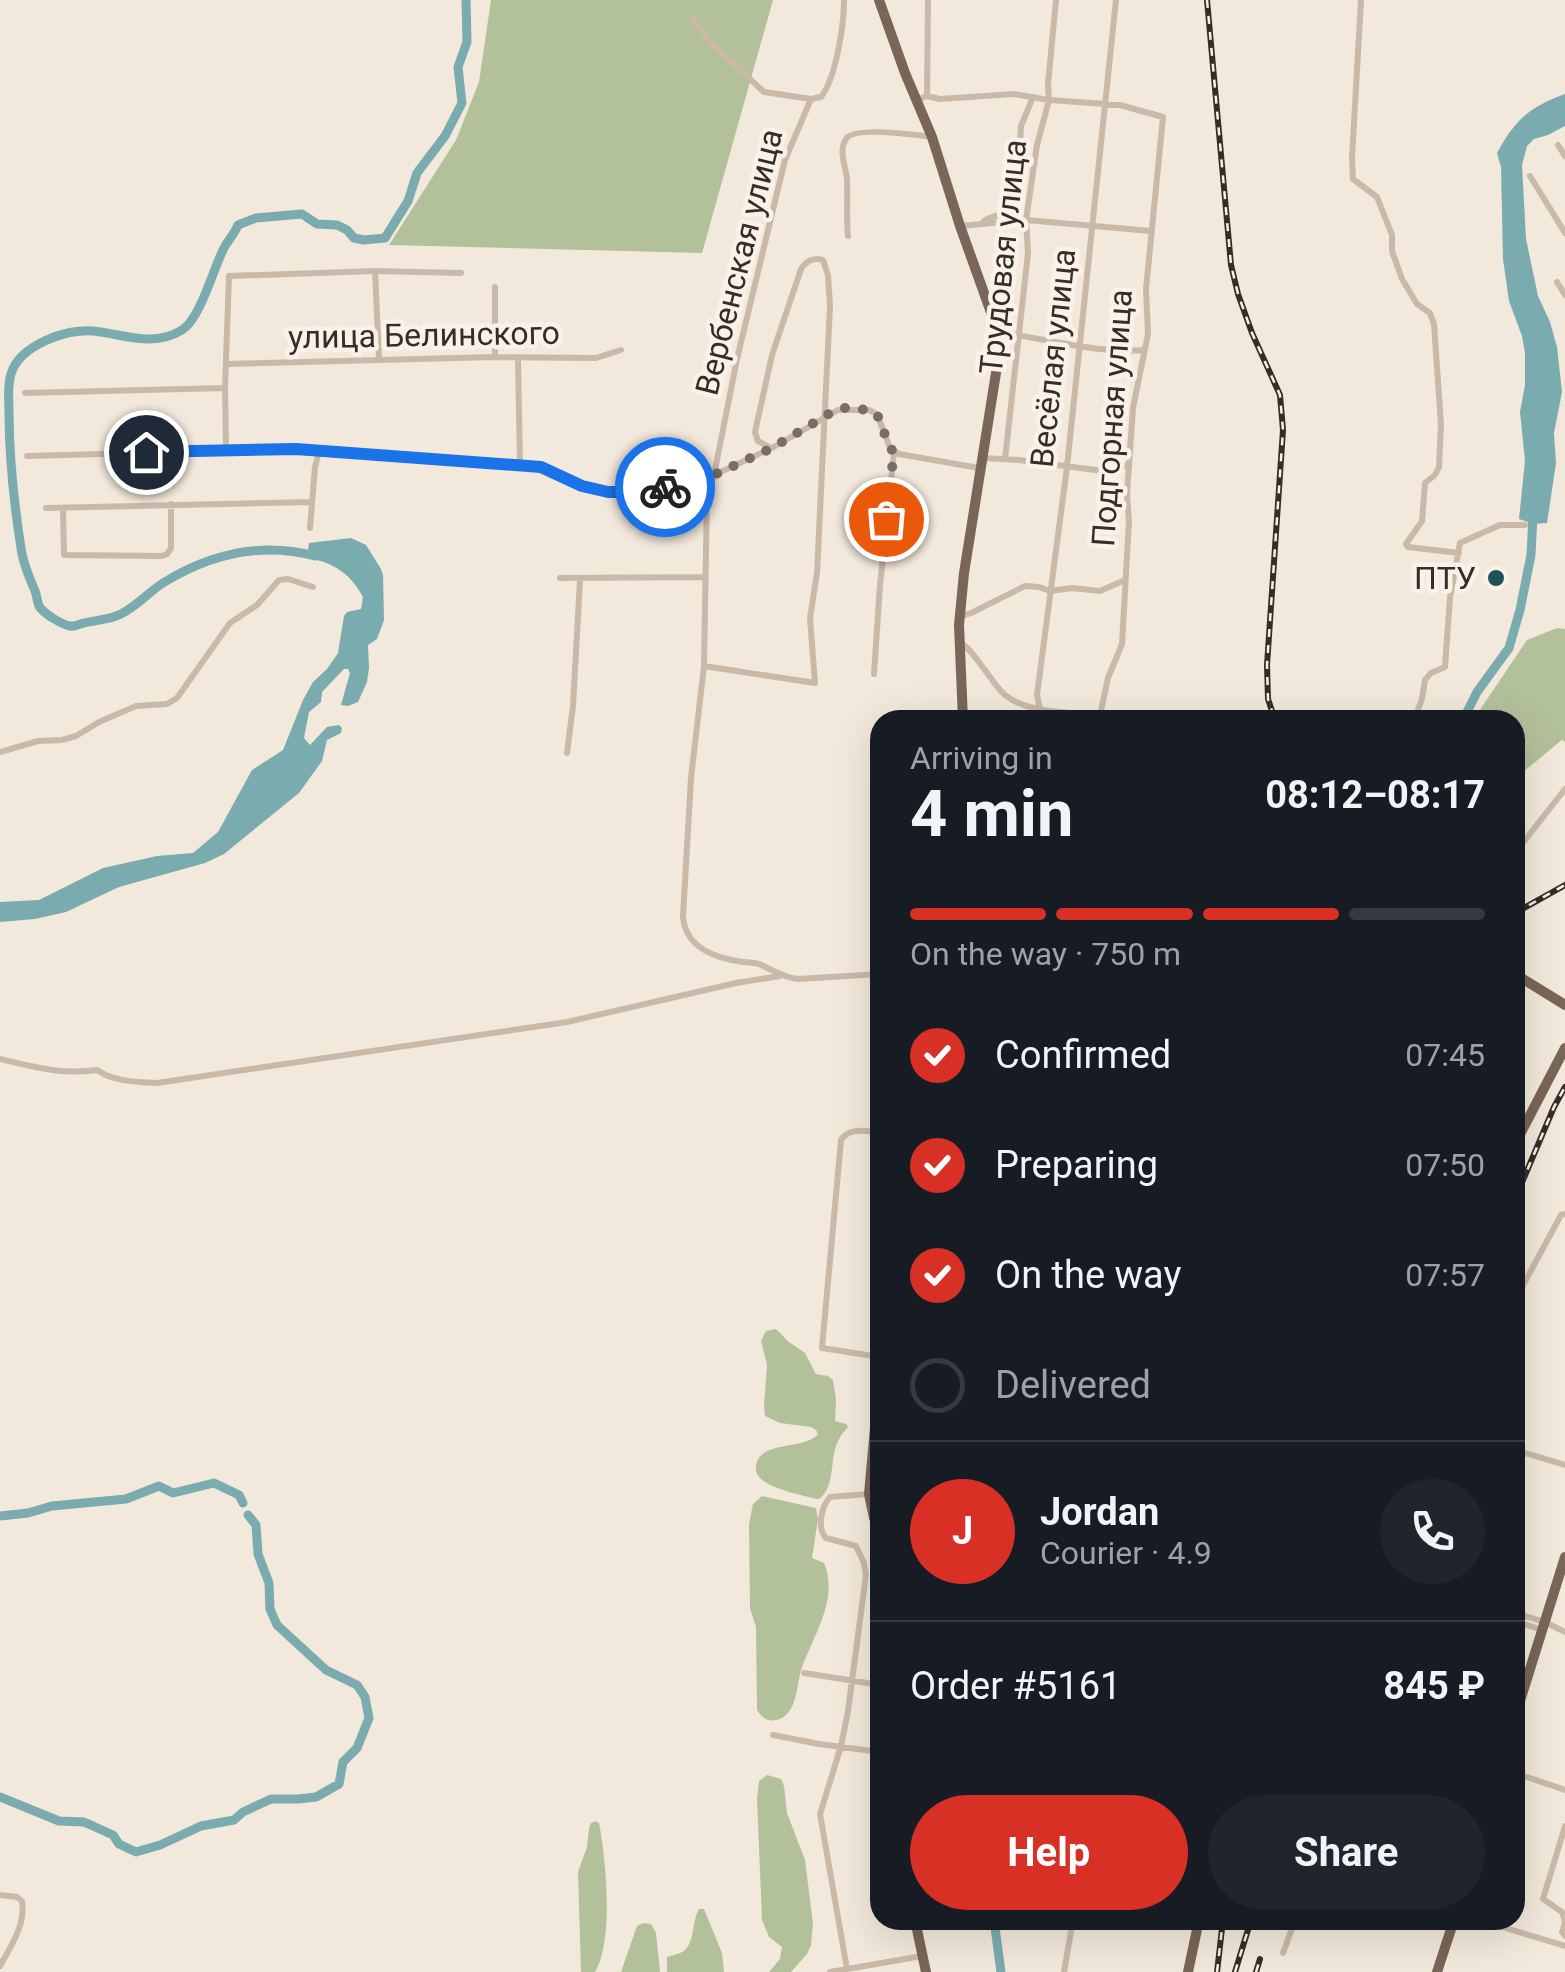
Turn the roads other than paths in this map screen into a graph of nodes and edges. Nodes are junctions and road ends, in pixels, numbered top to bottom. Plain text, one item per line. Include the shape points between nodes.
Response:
1 (844, 0) edge
2 (879, 0) edge
3 (928, 0) edge
4 (1056, 0) edge
5 (1116, 0) edge
6 (1362, 0) edge
7 (693, 18) dead end
8 (1033, 97) junction
9 (922, 98) junction
10 (811, 99) junction
11 (1049, 100) junction
12 (1104, 103) junction
13 (932, 137) junction
14 (1558, 145) dead end
15 (1565, 156) edge
16 (1530, 176) dead end
17 (1026, 220) junction
18 (982, 223) junction
19 (1092, 224) junction
20 (960, 226) junction
21 (1152, 231) junction
22 (1565, 233) edge
23 (848, 236) dead end
24 (375, 271) junction
25 (461, 273) dead end
26 (1557, 282) dead end
27 (495, 288) dead end
28 (1565, 295) edge
29 (996, 332) junction
30 (1020, 335) junction
31 (1080, 347) junction
32 (620, 350) dead end
33 (1146, 350) junction
34 (496, 357) junction
35 (378, 359) junction
36 (518, 359) junction
37 (227, 364) junction
38 (225, 388) junction
39 (26, 393) dead end
40 (823, 418) junction
41 (772, 448) junction
42 (226, 450) junction
43 (319, 451) junction
44 (894, 452) junction
45 (27, 456) dead end
46 (1005, 459) junction
47 (981, 463) junction
48 (520, 464) junction
49 (1129, 465) junction
50 (1067, 467) junction
51 (714, 475) junction
52 (311, 502) junction
53 (171, 504) junction
54 (46, 508) dead end
55 (63, 508) junction
56 (1525, 525) dead end
57 (310, 528) dead end
58 (1459, 553) junction
59 (705, 577) junction
60 (560, 578) dead end
61 (580, 580) junction
62 (1126, 580) junction
63 (313, 587) dead end
64 (1050, 591) junction
65 (960, 617) junction
66 (959, 641) junction
67 (704, 666) junction
68 (874, 674) dead end
69 (1040, 709) junction
70 (962, 710) edge
71 (1048, 710) edge
72 (1101, 710) edge
73 (1418, 710) edge
74 (0, 752) edge
75 (567, 753) dead end
76 (1565, 789) edge
77 (1525, 840) edge
78 (870, 975) edge
79 (781, 976) junction
80 (1525, 980) edge
81 (1565, 1005) edge
82 (1565, 1048) edge
83 (0, 1059) edge
84 (1525, 1125) edge
85 (870, 1132) edge
86 (1565, 1214) edge
87 (1525, 1282) edge
88 (870, 1355) edge
89 (1525, 1453) edge
90 (1565, 1465) edge
91 (870, 1486) edge
92 (869, 1494) junction
93 (870, 1499) edge
94 (1565, 1557) edge
95 (1525, 1617) edge
96 (1525, 1623) edge
97 (1544, 1626) junction
98 (1565, 1632) edge
99 (804, 1674) dead end
100 (851, 1680) junction
101 (870, 1683) edge
102 (1525, 1686) edge
103 (774, 1735) dead end
104 (841, 1746) junction
105 (870, 1750) edge
106 (1525, 1776) edge
107 (1565, 1790) edge
108 (1565, 1826) edge
109 (0, 1895) edge
110 (917, 1930) edge
111 (1071, 1930) edge
112 (1197, 1930) edge
113 (1291, 1930) edge
114 (1451, 1930) edge
115 (1512, 1930) edge
116 (1565, 1936) edge
117 (1565, 1946) edge
118 (1282, 1953) dead end
119 (922, 1956) junction
120 (0, 1966) edge
121 (847, 1970) junction
122 (830, 1972) edge
123 (926, 1972) edge
124 (1064, 1972) edge
125 (1188, 1972) edge
126 (1437, 1972) edge

1 - 10 street, Вербенская улица via 829,83 821,97
2 - 9 main road
3 - 9 street
4 - 11 street, Трудовая улица
5 - 12 street, Весёлая улица
6 - 58 street via 1353,179 1377,198 1402,279 1434,324 1439,467 1425,483 1422,521 1406,544
7 - 10 street via 710,43 764,92
8 - 9 street
8 - 11 street
8 - 18 street via 1019,136 1016,206
9 - 13 main road
10 - 51 street, Вербенская улица via 785,160
11 - 12 street
11 - 17 street, Трудовая улица
12 - 19 street, Весёлая улица
12 - 21 street, Подгорная улица via 1163,117
13 - 20 main road
13 - 23 street via 862,132 846,138
14 - 15 street
16 - 22 street
17 - 18 street
17 - 19 street
17 - 30 street, Трудовая улица
18 - 20 street
19 - 21 street
19 - 31 street, Весёлая улица
20 - 29 main road
21 - 33 street, Подгорная улица
24 - 25 street
24 - 35 street
24 - 37 street via 229,276
26 - 28 street
27 - 34 street
29 - 30 street
29 - 47 main road via 1000,348
30 - 31 street
30 - 46 street, Трудовая улица
31 - 33 street
31 - 50 street, Весёлая улица
32 - 36 street, улица Белинского via 596,358
33 - 49 street, Подгорная улица
34 - 35 street, улица Белинского
34 - 36 street, улица Белинского
35 - 37 street, улица Белинского
36 - 48 street
37 - 38 street
38 - 39 street
38 - 42 street
40 - 41 street
40 - 41 street via 830,306 819,259 798,275 772,355 756,436
40 - 44 street via 844,408 874,412
40 - 67 street via 811,606 816,683
41 - 51 street
42 - 43 street
42 - 45 street
43 - 48 street
43 - 52 street
44 - 47 street
44 - 68 street
46 - 47 street
46 - 50 street
47 - 65 main road
48 - 51 street via 618,492
49 - 50 street via 1103,471
49 - 62 street, Подгорная улица
50 - 64 street, Весёлая улица
51 - 59 street, Вербенская улица via 707,493
52 - 53 street
52 - 57 street
53 - 55 street
53 - 55 street via 171,548 162,556 66,556
54 - 55 street
56 - 58 street via 1500,525 1462,540
58 - 73 street via 1446,663 1425,680
59 - 61 street
59 - 67 street, Вербенская улица
60 - 61 street
61 - 75 street
62 - 64 street via 1100,592
62 - 72 street, Подгорная улица via 1122,644
63 - 74 street via 279,580 230,623 167,704 136,706 76,736
64 - 65 street via 1025,586
64 - 69 street, Весёлая улица
65 - 66 main road
66 - 69 street via 1003,694
66 - 70 main road
67 - 79 street, Вербенская улица via 685,932 716,955
69 - 71 street
76 - 77 street
78 - 79 street
79 - 83 street via 567,1022 157,1082
80 - 81 main road
82 - 84 main road
85 - 88 street via 846,1132 841,1140 822,1348
86 - 87 street
89 - 90 street
91 - 92 main road
92 - 93 main road
92 - 100 street via 830,1497 820,1526 826,1538 856,1546 864,1562
94 - 97 main road
95 - 97 street
96 - 97 street
97 - 98 street
97 - 102 main road
99 - 100 street
100 - 101 street
100 - 104 street
103 - 104 street
104 - 105 street
104 - 121 street via 820,1814
106 - 107 street
108 - 116 street via 1542,1899 1562,1912
109 - 120 street via 17,1897 24,1909
110 - 119 main road
111 - 124 street
112 - 125 main road
113 - 118 street
114 - 126 main road
115 - 117 street
119 - 121 street
119 - 123 main road
121 - 122 street

